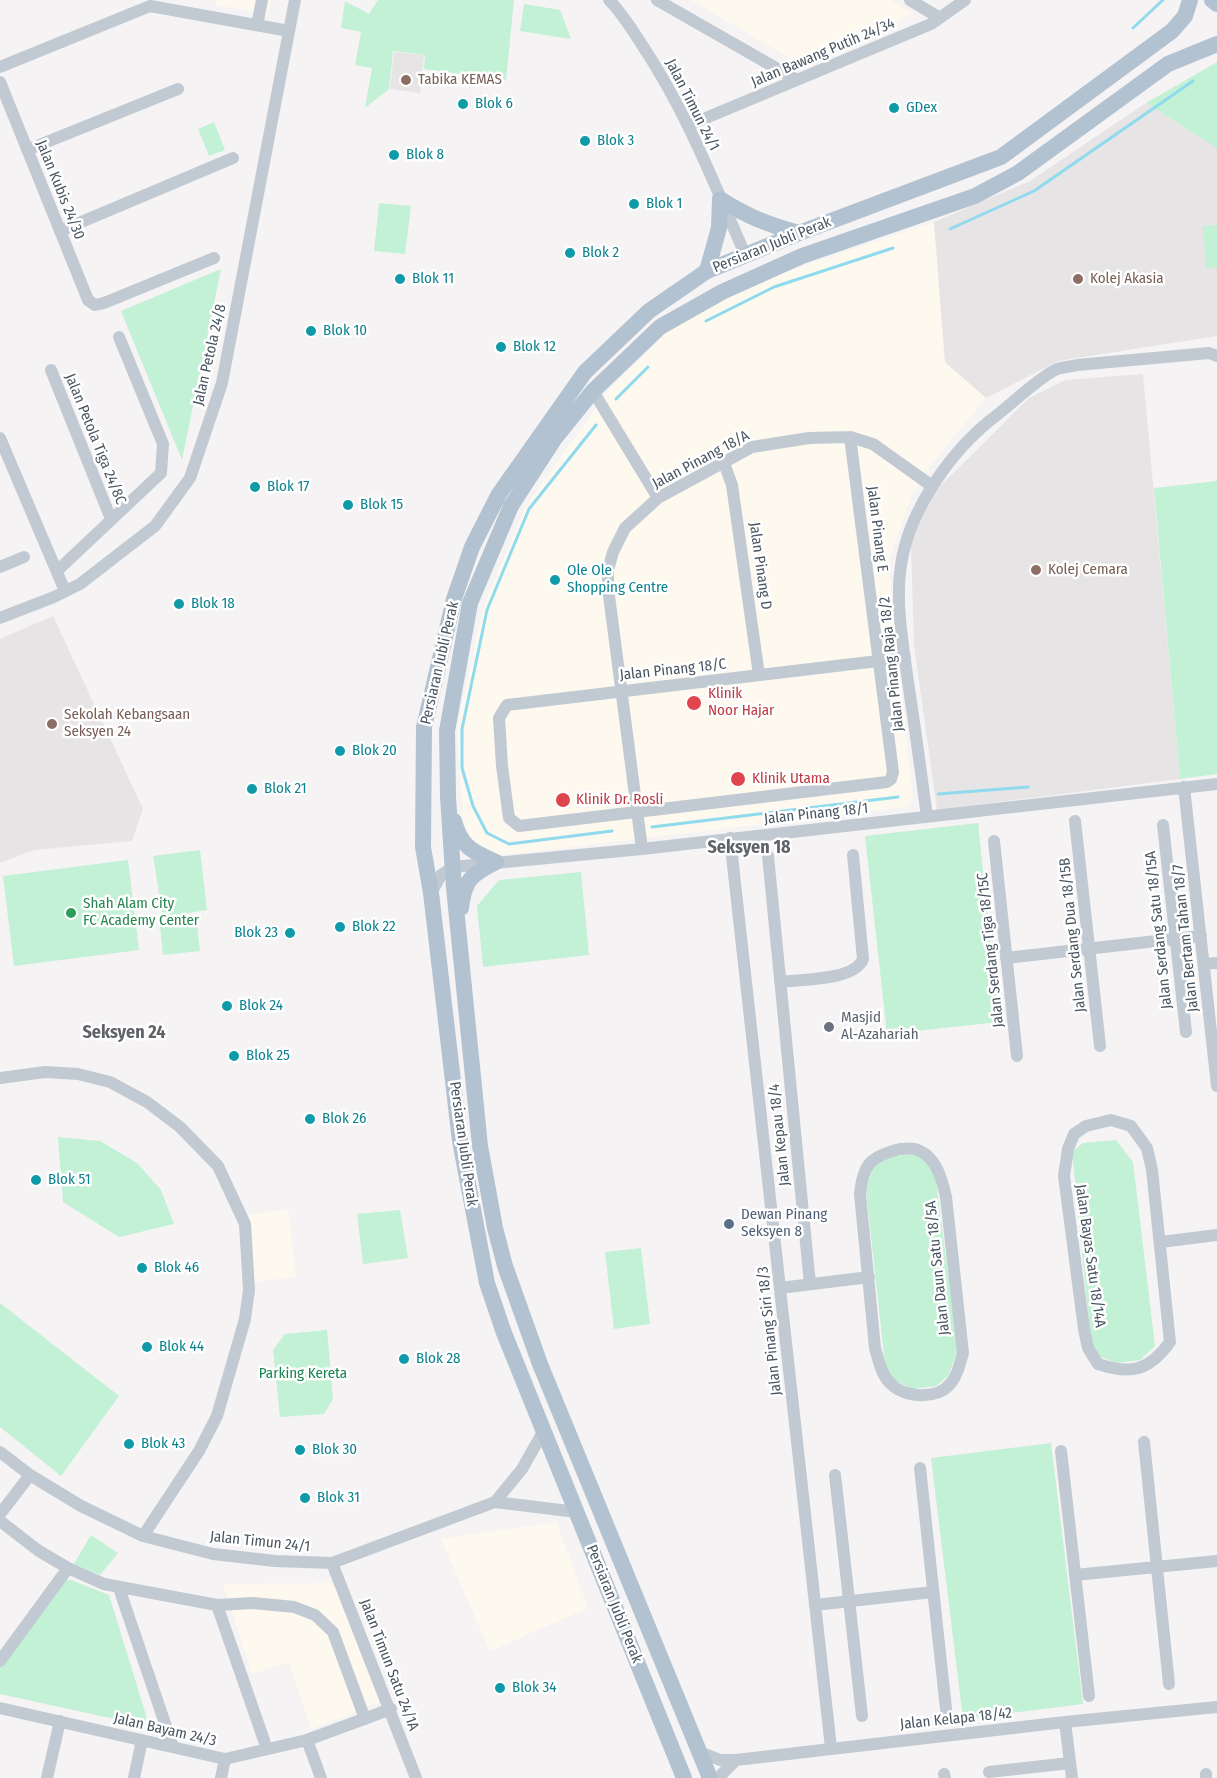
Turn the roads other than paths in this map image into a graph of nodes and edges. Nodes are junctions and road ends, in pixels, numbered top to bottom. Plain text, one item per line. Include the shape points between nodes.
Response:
1 (262, 0) edge
2 (295, 0) edge
3 (609, 0) edge
4 (657, 0) edge
5 (910, 0) edge
6 (965, 0) edge
7 (1190, 0) edge
8 (1212, 0) edge
9 (1217, 4) edge
10 (940, 18) junction
11 (257, 25) junction
12 (289, 31) junction
13 (1217, 44) edge
14 (0, 67) edge
15 (797, 80) junction
16 (0, 82) edge
17 (178, 89) dead end
18 (689, 125) junction
19 (27, 150) junction
20 (233, 158) dead end
21 (720, 199) junction
22 (60, 231) junction
23 (799, 233) junction
24 (746, 254) junction
25 (801, 256) junction
26 (214, 258) dead end
27 (707, 271) junction
28 (119, 337) dead end
29 (1217, 356) edge
30 (51, 370) dead end
31 (593, 391) junction
32 (850, 437) junction
33 (0, 438) edge
34 (724, 463) junction
35 (932, 486) junction
36 (658, 498) junction
37 (111, 519) junction
38 (24, 557) dead end
39 (0, 567) edge
40 (57, 571) junction
41 (65, 591) junction
42 (0, 618) edge
43 (905, 657) junction
44 (878, 661) junction
45 (759, 675) junction
46 (623, 691) junction
47 (1217, 784) edge
48 (1184, 788) junction
49 (448, 797) junction
50 (637, 812) junction
51 (927, 817) junction
52 (1075, 821) dead end
53 (1163, 825) dead end
54 (730, 838) junction
55 (994, 841) dead end
56 (642, 849) junction
57 (854, 855) dead end
58 (768, 856) dead end
59 (495, 862) junction
60 (453, 867) junction
61 (431, 894) junction
62 (458, 935) junction
63 (1201, 936) junction
64 (1175, 939) junction
65 (1089, 949) junction
66 (1006, 958) junction
67 (1217, 963) edge
68 (1204, 964) junction
69 (780, 982) junction
70 (1186, 1032) dead end
71 (1100, 1046) dead end
72 (1017, 1056) dead end
73 (0, 1078) edge
74 (1217, 1086) edge
75 (1217, 1235) edge
76 (1161, 1242) junction
77 (869, 1277) junction
78 (810, 1284) junction
79 (780, 1288) junction
80 (543, 1432) junction
81 (1144, 1442) dead end
82 (1061, 1451) dead end
83 (0, 1452) edge
84 (920, 1468) dead end
85 (30, 1475) junction
86 (836, 1475) dead end
87 (495, 1502) junction
88 (577, 1512) junction
89 (0, 1514) edge
90 (0, 1521) edge
91 (143, 1536) junction
92 (1217, 1561) edge
93 (332, 1563) junction
94 (1157, 1567) junction
95 (68, 1568) junction
96 (1075, 1575) junction
97 (119, 1588) junction
98 (933, 1592) junction
99 (850, 1601) junction
100 (217, 1605) junction
101 (815, 1605) junction
102 (0, 1661) edge
103 (1169, 1684) dead end
104 (1089, 1696) dead end
105 (1217, 1707) edge
106 (0, 1708) edge
107 (391, 1709) junction
108 (946, 1709) dead end
109 (862, 1716) dead end
110 (365, 1719) junction
111 (60, 1721) junction
112 (1065, 1722) junction
113 (142, 1740) junction
114 (307, 1740) junction
115 (174, 1747) junction
116 (831, 1748) junction
117 (267, 1749) junction
118 (700, 1752) junction
119 (225, 1759) junction
120 (736, 1760) junction
121 (1070, 1763) junction
122 (989, 1772) dead end
123 (47, 1778) edge
124 (134, 1778) edge
125 (221, 1778) edge
126 (321, 1778) edge
127 (416, 1778) edge
128 (684, 1778) edge
129 (710, 1778) edge
130 (721, 1778) edge
131 (1072, 1778) edge

1 - 11 street
2 - 12 street, Jalan Petola 24/8
3 - 18 street, Jalan Timun 24/1 via 666,81
4 - 15 street
5 - 10 street
6 - 10 street, Jalan Bawang Putih 24/34
7 - 23 main road, Persiaran Jubli Perak via 1185,16 1172,31 1001,157
8 - 9 main road
10 - 15 street, Jalan Bawang Putih 24/34
11 - 12 street
11 - 14 street via 150,6
12 - 41 street, Jalan Petola 24/8 via 222,383 190,478 155,526 80,584
13 - 25 main road, Persiaran Jubli Perak via 1167,64 1018,172 975,196
15 - 18 street, Jalan Bawang Putih 24/34
16 - 19 street, Jalan Kubis 24/30
17 - 19 street
18 - 21 street, Jalan Timun 24/1
19 - 22 street, Jalan Kubis 24/30
20 - 22 street
21 - 23 main road via 748,216
21 - 24 street, Jalan Timun 24/1
21 - 27 main road via 719,228
22 - 26 street, Jalan Kubis 24/30 via 88,300 95,305
23 - 24 main road, Persiaran Jubli Perak
24 - 25 main road via 764,260
24 - 27 main road, Persiaran Jubli Perak
25 - 31 main road, Persiaran Jubli Perak via 722,292 660,327
27 - 61 main road, Persiaran Jubli Perak via 649,311 585,372 499,494 472,547 454,599 424,727 423,847
28 - 37 street via 163,444 161,473
29 - 35 street, Jalan Pinang Raja 18/2 via 1209,353 1056,370 986,423
30 - 37 street, Jalan Petola Tiga 24/8C
31 - 36 street
31 - 49 main road, Persiaran Jubli Perak via 555,438 511,506 470,603 447,731
32 - 34 street, Jalan Pinang 18/A via 752,447
32 - 35 street, Jalan Pinang 18/A via 873,444
32 - 44 street, Jalan Pinang E
33 - 40 street
34 - 36 street, Jalan Pinang 18/A
34 - 45 street, Jalan Pinang D via 732,485 745,563
35 - 43 street, Jalan Pinang Raja 18/2 via 906,538 901,564 899,592
36 - 46 street, Jalan Pinang 18/A via 625,528 608,570
37 - 40 street
38 - 39 street
40 - 41 street
41 - 42 street, Jalan Petola 24/8
43 - 44 street, Jalan Pinang 18/C
43 - 51 street, Jalan Pinang Raja 18/2
44 - 45 street, Jalan Pinang 18/C
44 - 50 street, Jalan Pinang E via 893,772 888,782
45 - 46 street, Jalan Pinang 18/C
46 - 50 street, Jalan Pinang 18/A
46 - 50 street, Jalan Pinang 18/C via 507,705 499,718 502,766 509,818 519,826
47 - 48 street, Jalan Pinang 18/1
48 - 51 street, Jalan Pinang 18/1
48 - 63 street, Jalan Bertam Tahan 18/7
49 - 59 main road via 466,847
49 - 60 main road, Persiaran Jubli Perak
50 - 56 street, Jalan Pinang 18/A
51 - 54 street, Jalan Pinang 18/1
52 - 65 street, Jalan Serdang Dua 18/15B
53 - 64 street, Jalan Serdang Satu 18/15A
54 - 56 street, Jalan Pinang 18/1
54 - 79 street, Jalan Pinang Siri 18/3
55 - 66 street, Jalan Serdang Tiga 18/15C
56 - 59 street, Jalan Pinang 18/1
57 - 69 street via 863,959 860,966 848,974
58 - 69 street, Jalan Kepau 18/4
59 - 60 street, Jalan Pinang 18/1
59 - 62 main road via 472,876 466,885
60 - 61 street via 441,875
60 - 62 main road, Persiaran Jubli Perak
61 - 80 main road, Persiaran Jubli Perak via 460,1141 485,1272
62 - 118 main road, Persiaran Jubli Perak via 480,1146 505,1266 540,1364
63 - 64 street
63 - 68 street, Jalan Bertam Tahan 18/7
64 - 65 street
64 - 70 street, Jalan Serdang Satu 18/15A
65 - 66 street
65 - 71 street, Jalan Serdang Dua 18/15B
66 - 72 street, Jalan Serdang Tiga 18/15C
67 - 68 street
68 - 74 street, Jalan Bertam Tahan 18/7
69 - 78 street, Jalan Kepau 18/4
73 - 91 street via 45,1072 78,1074 110,1082 147,1102 180,1127 218,1166 244,1224 249,1290 245,1318 217,1416 199,1451
75 - 76 street
76 - 76 street, Jalan Bayas Satu 18/14A via 1170,1342 1146,1366 1119,1371 1098,1364 1088,1348 1084,1329 1064,1176 1074,1134 1086,1126 1111,1120 1131,1126 1147,1148
77 - 77 street, Jalan Daun Satu 18/5A via 860,1194 862,1176 871,1161 882,1153 915,1149 928,1156 940,1173 945,1191 963,1353 951,1383 941,1391 914,1395 888,1382 875,1347
77 - 78 street
78 - 79 street
79 - 101 street, Jalan Pinang Siri 18/3
80 - 87 street via 522,1469
80 - 88 main road, Persiaran Jubli Perak
81 - 94 street
82 - 96 street
83 - 85 street, Jalan Timun 24/1
84 - 98 street
85 - 89 street
85 - 91 street, Jalan Timun 24/1 via 81,1506
86 - 99 street
87 - 88 street
87 - 93 street, Jalan Timun 24/1
88 - 128 main road, Persiaran Jubli Perak
90 - 95 street
91 - 93 street, Jalan Timun 24/1 via 213,1554
92 - 94 street
93 - 107 street, Jalan Timun Satu 24/1A
94 - 96 street
94 - 103 street
95 - 97 street
95 - 102 street
96 - 104 street
97 - 100 street
97 - 115 street
98 - 99 street
98 - 108 street
99 - 101 street
99 - 109 street
100 - 110 street via 294,1607 315,1616 333,1632
100 - 117 street
101 - 116 street, Jalan Pinang Siri 18/3
105 - 112 street, Jalan Kelapa 18/42
106 - 111 street, Jalan Bayam 24/3
107 - 110 street, Jalan Bayam 24/3
107 - 127 street, Jalan Timun Satu 24/1A
110 - 114 street, Jalan Bayam 24/3
111 - 113 street, Jalan Bayam 24/3
111 - 123 street
112 - 116 street, Jalan Kelapa 18/42
112 - 121 street
113 - 115 street, Jalan Bayam 24/3
113 - 124 street
114 - 117 street, Jalan Bayam 24/3
114 - 126 street
115 - 119 street, Jalan Bayam 24/3
116 - 120 street, Jalan Kelapa 18/42
117 - 119 street, Jalan Bayam 24/3
118 - 120 street, Jalan Kelapa 18/42 via 720,1760
118 - 129 main road, Persiaran Jubli Perak
119 - 125 street
120 - 130 street
121 - 122 street
121 - 131 street

